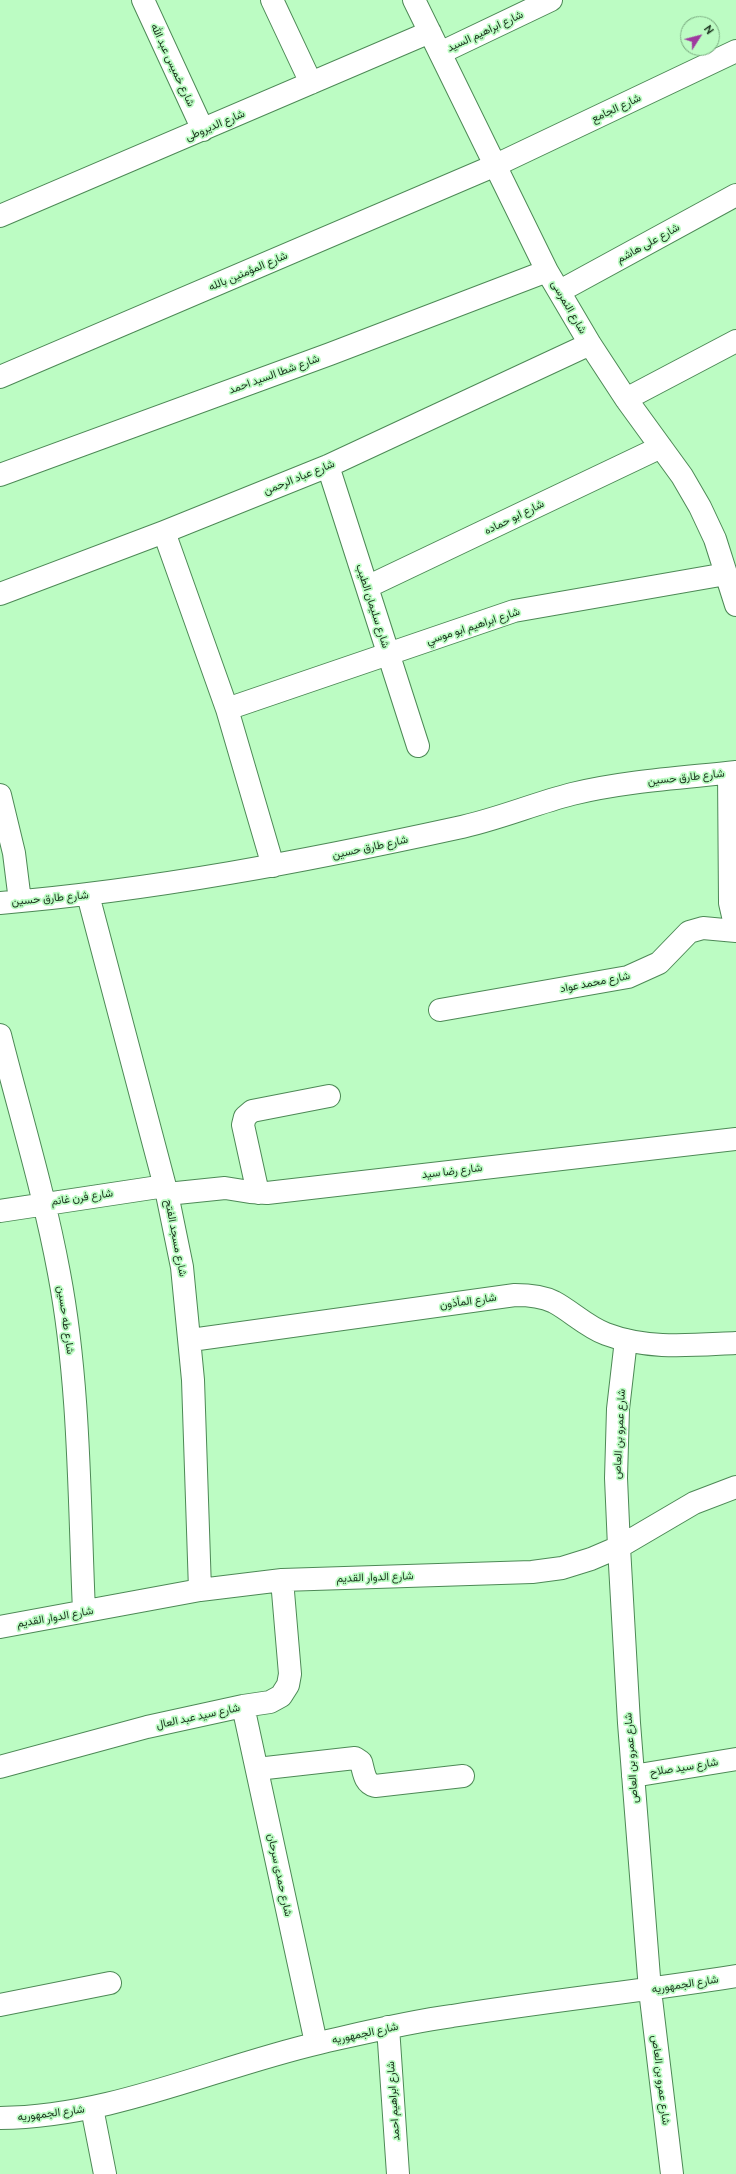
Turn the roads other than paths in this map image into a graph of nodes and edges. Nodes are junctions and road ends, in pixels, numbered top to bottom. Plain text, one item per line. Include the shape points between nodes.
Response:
1 (143, 0) edge
2 (272, 0) edge
3 (414, 0) edge
4 (551, 0) edge
5 (430, 32) junction
6 (736, 51) edge
7 (440, 52) junction
8 (311, 84) junction
9 (203, 130) junction
10 (496, 165) junction
11 (736, 195) edge
12 (0, 216) edge
13 (547, 271) junction
14 (560, 291) junction
15 (736, 341) edge
16 (590, 344) junction
17 (0, 377) edge
18 (626, 399) junction
19 (660, 447) junction
20 (328, 466) junction
21 (0, 475) edge
22 (164, 532) junction
23 (726, 574) junction
24 (367, 587) junction
25 (0, 594) edge
26 (736, 605) edge
27 (388, 654) junction
28 (227, 709) junction
29 (418, 746) dead end
30 (733, 773) edge
31 (0, 795) edge
32 (273, 866) junction
33 (88, 895) junction
34 (10, 902) edge
35 (736, 930) edge
36 (440, 1010) dead end
37 (0, 1035) edge
38 (329, 1096) dead end
39 (736, 1139) edge
40 (166, 1190) junction
41 (258, 1193) junction
42 (45, 1202) junction
43 (0, 1211) edge
44 (191, 1340) junction
45 (626, 1340) junction
46 (736, 1343) edge
47 (736, 1487) edge
48 (619, 1547) junction
49 (282, 1580) junction
50 (200, 1590) junction
51 (84, 1611) junction
52 (0, 1627) edge
53 (243, 1706) junction
54 (736, 1759) edge
55 (0, 1767) edge
56 (257, 1769) junction
57 (463, 1776) dead end
58 (633, 1776) junction
59 (736, 1976) edge
60 (110, 1982) dead end
61 (650, 1990) junction
62 (0, 2005) edge
63 (388, 2027) junction
64 (316, 2043) junction
65 (92, 2108) junction
66 (0, 2118) edge
67 (105, 2174) edge
68 (398, 2174) edge
69 (672, 2174) edge

1 - 9 street, شارع خميس عبد الله
2 - 8 street
3 - 5 street, شارع النمرسى
4 - 7 street, شارع ابراهيم السيد
5 - 7 street, شارع النمرسى
5 - 8 street, شارع الديروطى
6 - 10 street, شارع الجامع
7 - 10 street, شارع النمرسى
8 - 9 street, شارع الديروطى
9 - 12 street, شارع الديروطى
10 - 13 street, شارع النمرسى
10 - 17 street, شارع المؤمنين بالله
11 - 14 street, شارع على هاشم
13 - 14 street, شارع النمرسى
13 - 21 street, شارع شطا السيد احمد
14 - 16 street, شارع النمرسى
15 - 18 street
16 - 18 street, شارع النمرسى
16 - 20 street, شارع عباد الرحمن
18 - 19 street, شارع النمرسى
19 - 23 street, شارع النمرسى via 682,476 700,507 715,540
19 - 24 street, شارع ابو حماده
20 - 22 street, شارع عباد الرحمن
20 - 24 street, شارع سليمان الطيب
22 - 25 street, شارع عباد الرحمن
22 - 28 street
23 - 26 street, شارع النمرسى
23 - 27 street, شارع ابراهيم ابو موسي via 514,612
24 - 27 street, شارع سليمان الطيب
27 - 28 street, شارع ابراهيم ابو موسي
27 - 29 street, شارع سليمان الطيب
28 - 32 street
30 - 32 street, شارع طارق حسين via 622,784 572,794 470,825
30 - 35 street via 730,903
31 - 34 street via 14,853
32 - 33 street, شارع طارق حسين
33 - 34 street, شارع طارق حسين
33 - 40 street, شارع مسجد الفتح
35 - 36 street, شارع محمد عواد via 703,928 689,932 659,963 628,977
37 - 42 street, شارع طه حسين
38 - 41 street via 252,1112 245,1117 243,1125
39 - 41 street, شارع رضا سيد
40 - 41 street, شارع رضا سيد via 225,1188
40 - 42 street, شارع فرن غانم
40 - 44 street, شارع مسجد الفتح via 182,1267
42 - 43 street, شارع فرن غانم
42 - 51 street, شارع طه حسين via 70,1347 77,1420
44 - 45 street, شارع المأذون via 515,1295 535,1295 555,1302 570,1314 605,1334
44 - 50 street, شارع مسجد الفتح
45 - 46 street, شارع المأذون via 644,1345
45 - 48 street, شارع عمرو بن العاص via 618,1409
47 - 48 street, شارع الدوار القديم via 694,1503
48 - 49 street, شارع الدوار القديم via 562,1568 532,1572
48 - 58 street, شارع عمرو بن العاص
49 - 50 street, شارع الدوار القديم
49 - 53 street, شارع سيد عبد العال via 290,1674 288,1685 281,1696 270,1702
50 - 51 street, شارع الدوار القديم
51 - 52 street, شارع الدوار القديم
53 - 55 street, شارع سيد عبد العال via 147,1727
53 - 56 street, شارع حمدى سرحان
54 - 58 street, شارع سيد صلاح
56 - 57 street via 355,1758 361,1762 365,1780 375,1786
56 - 64 street, شارع حمدى سرحان
58 - 61 street, شارع عمرو بن العاص
59 - 61 street, شارع الجمهوريه
60 - 62 street
61 - 63 street, شارع الجمهوريه via 451,2016
61 - 69 street, شارع عمرو بن العاص
63 - 64 street, شارع الجمهوريه
63 - 68 street, شارع ابراهيم احمد
64 - 65 street, شارع الجمهوريه
65 - 66 street, شارع الجمهوريه via 25,2118
65 - 67 street

